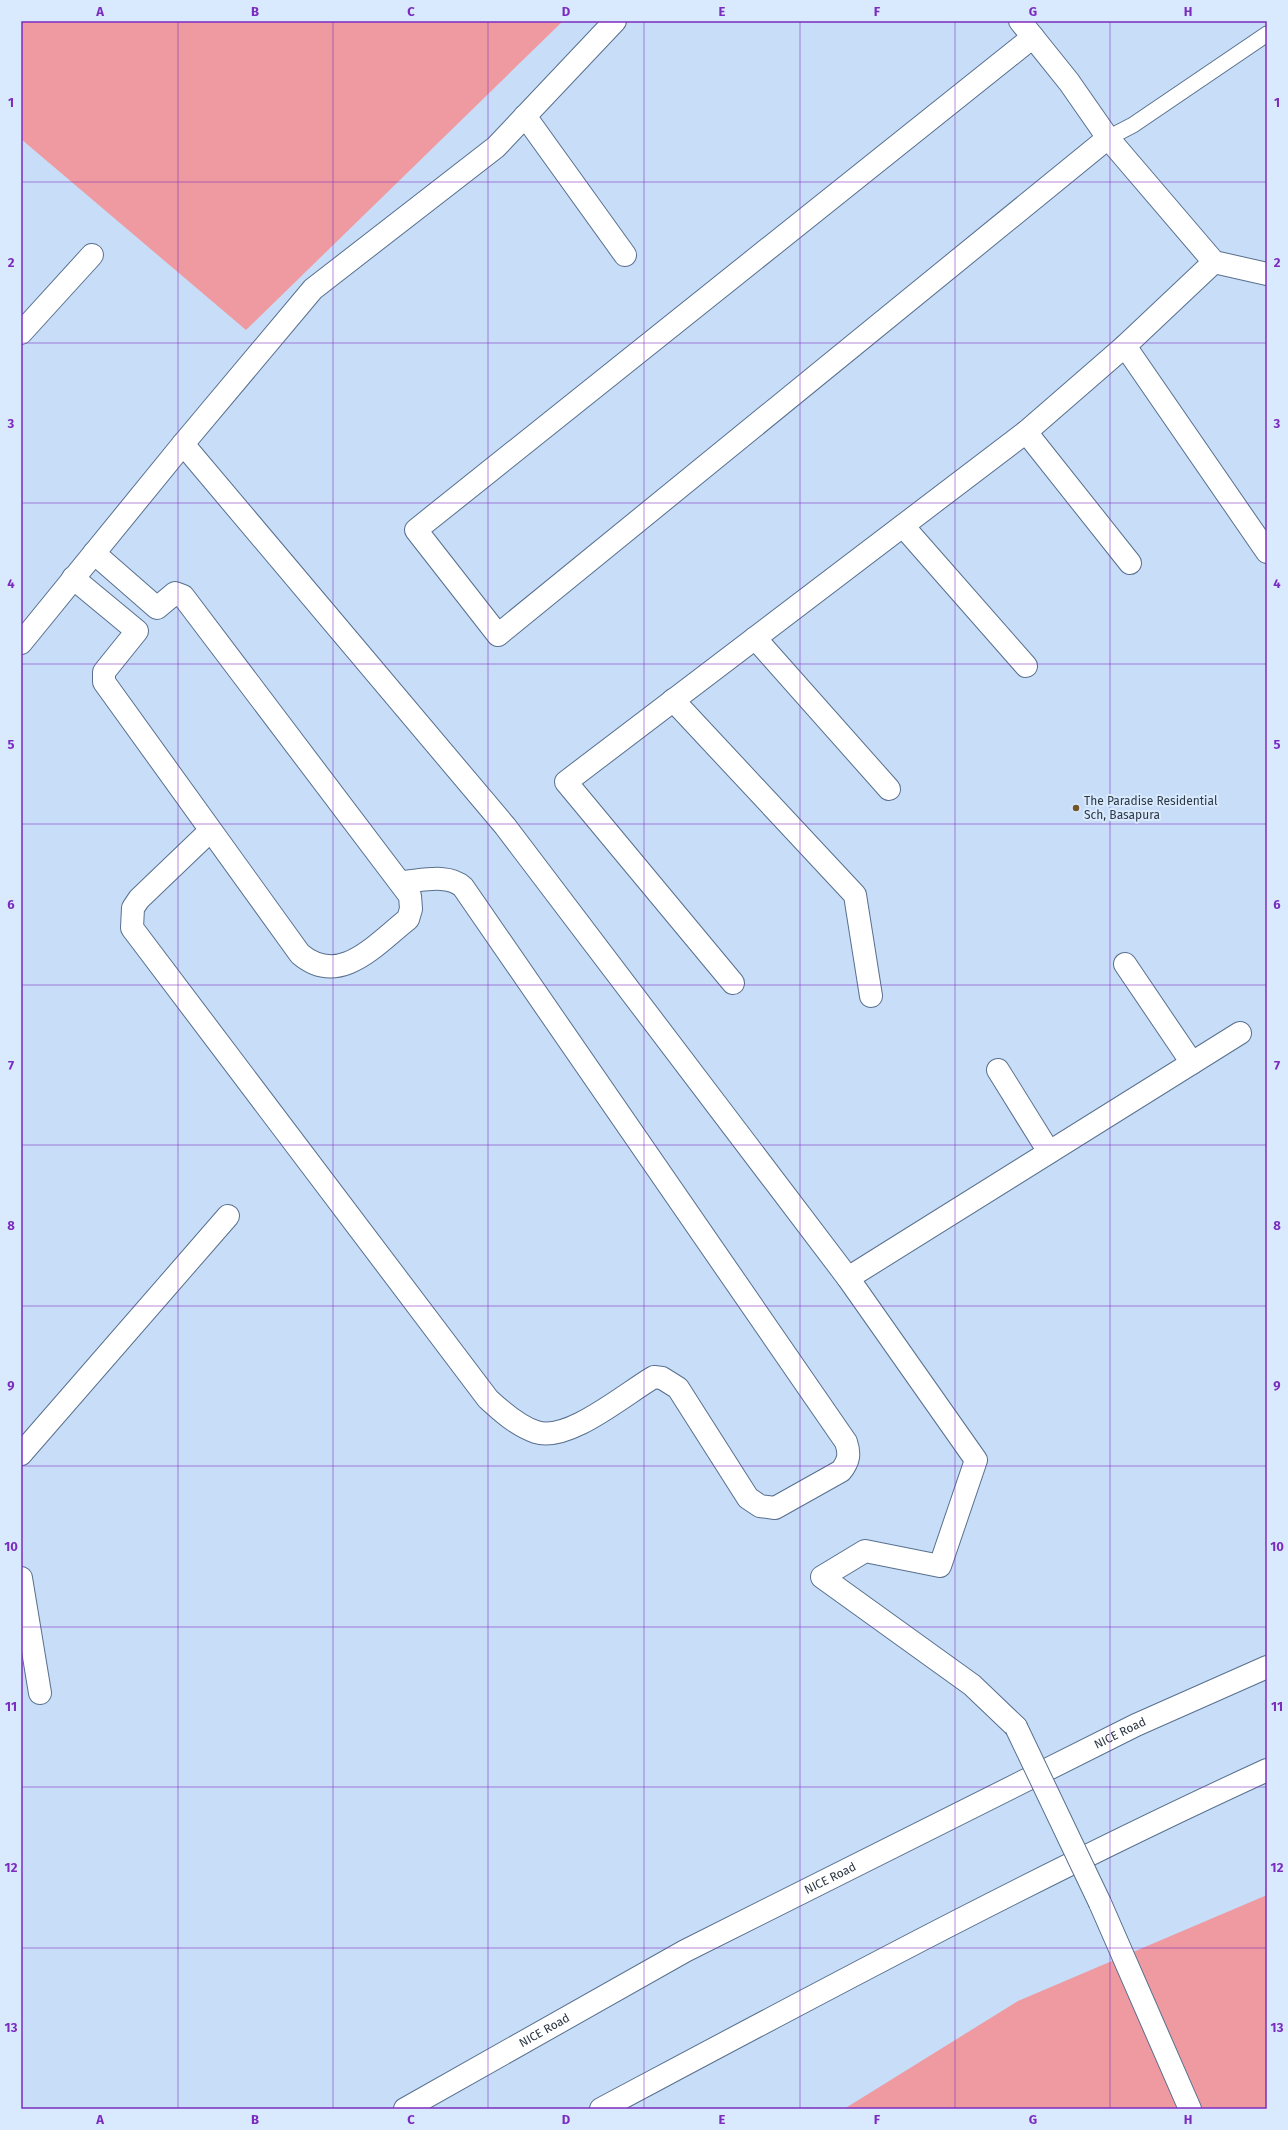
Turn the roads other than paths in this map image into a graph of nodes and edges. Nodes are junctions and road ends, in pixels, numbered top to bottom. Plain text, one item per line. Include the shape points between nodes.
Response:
1 (615, 21) edge
2 (1027, 29) edge
3 (1267, 34) edge
4 (525, 116) junction
5 (1108, 138) junction
6 (625, 255) dead end
7 (92, 256) dead end
8 (1214, 262) junction
9 (1267, 274) edge
10 (21, 333) edge
11 (1125, 346) junction
12 (1026, 432) junction
13 (183, 444) junction
14 (903, 526) junction
15 (1267, 552) edge
16 (94, 553) junction
17 (1130, 563) dead end
18 (73, 578) junction
19 (157, 608) junction
20 (137, 631) junction
21 (755, 638) junction
22 (21, 643) edge
23 (1026, 666) dead end
24 (673, 700) junction
25 (889, 789) dead end
26 (210, 831) junction
27 (400, 882) junction
28 (1125, 964) dead end
29 (733, 983) dead end
30 (871, 996) dead end
31 (1240, 1033) dead end
32 (1192, 1063) junction
33 (998, 1070) dead end
34 (1049, 1152) junction
35 (228, 1216) dead end
36 (848, 1278) junction
37 (21, 1454) edge
38 (21, 1578) edge
39 (1267, 1667) edge
40 (40, 1693) dead end
41 (1267, 1770) edge
42 (404, 2109) edge
43 (601, 2109) edge
44 (1190, 2109) edge

1 - 4 main road
2 - 5 main road via 1069,82
2 - 5 main road via 416,530 498,635
3 - 5 lane via 1133,125
4 - 6 main road
4 - 13 main road via 496,147 313,289
5 - 8 main road
7 - 10 main road
8 - 9 main road
8 - 11 main road
11 - 12 main road
11 - 15 main road
12 - 14 main road
12 - 17 main road
13 - 16 main road
13 - 36 main road via 505,826
14 - 21 main road
14 - 23 main road
16 - 18 main road
16 - 19 main road
18 - 20 main road
18 - 22 main road
19 - 20 main road
19 - 27 main road via 175,593 181,594
20 - 26 main road via 104,672 104,682
21 - 24 main road
21 - 25 main road
24 - 29 main road via 566,782
24 - 30 main road via 855,895
26 - 27 main road via 300,954 311,963 327,968 344,966 357,960 408,919 411,909 410,896
26 - 27 main road via 138,899 132,908 132,928 488,1399 507,1416 537,1432 555,1433 577,1426 654,1377 662,1378 678,1388 748,1498 760,1506 774,1508 841,1471 849,1456 846,1442 463,887 456,881 448,880
28 - 32 main road
31 - 32 main road
32 - 34 main road
33 - 34 main road
34 - 36 main road
35 - 37 main road
36 - 44 main road, bridge via 976,1460 940,1566 865,1551 822,1577 972,1685 1016,1727 1100,1903
38 - 40 main road
39 - 42 main road, NICE Road via 1136,1725 685,1951
41 - 43 main road via 1171,1814 914,1942

